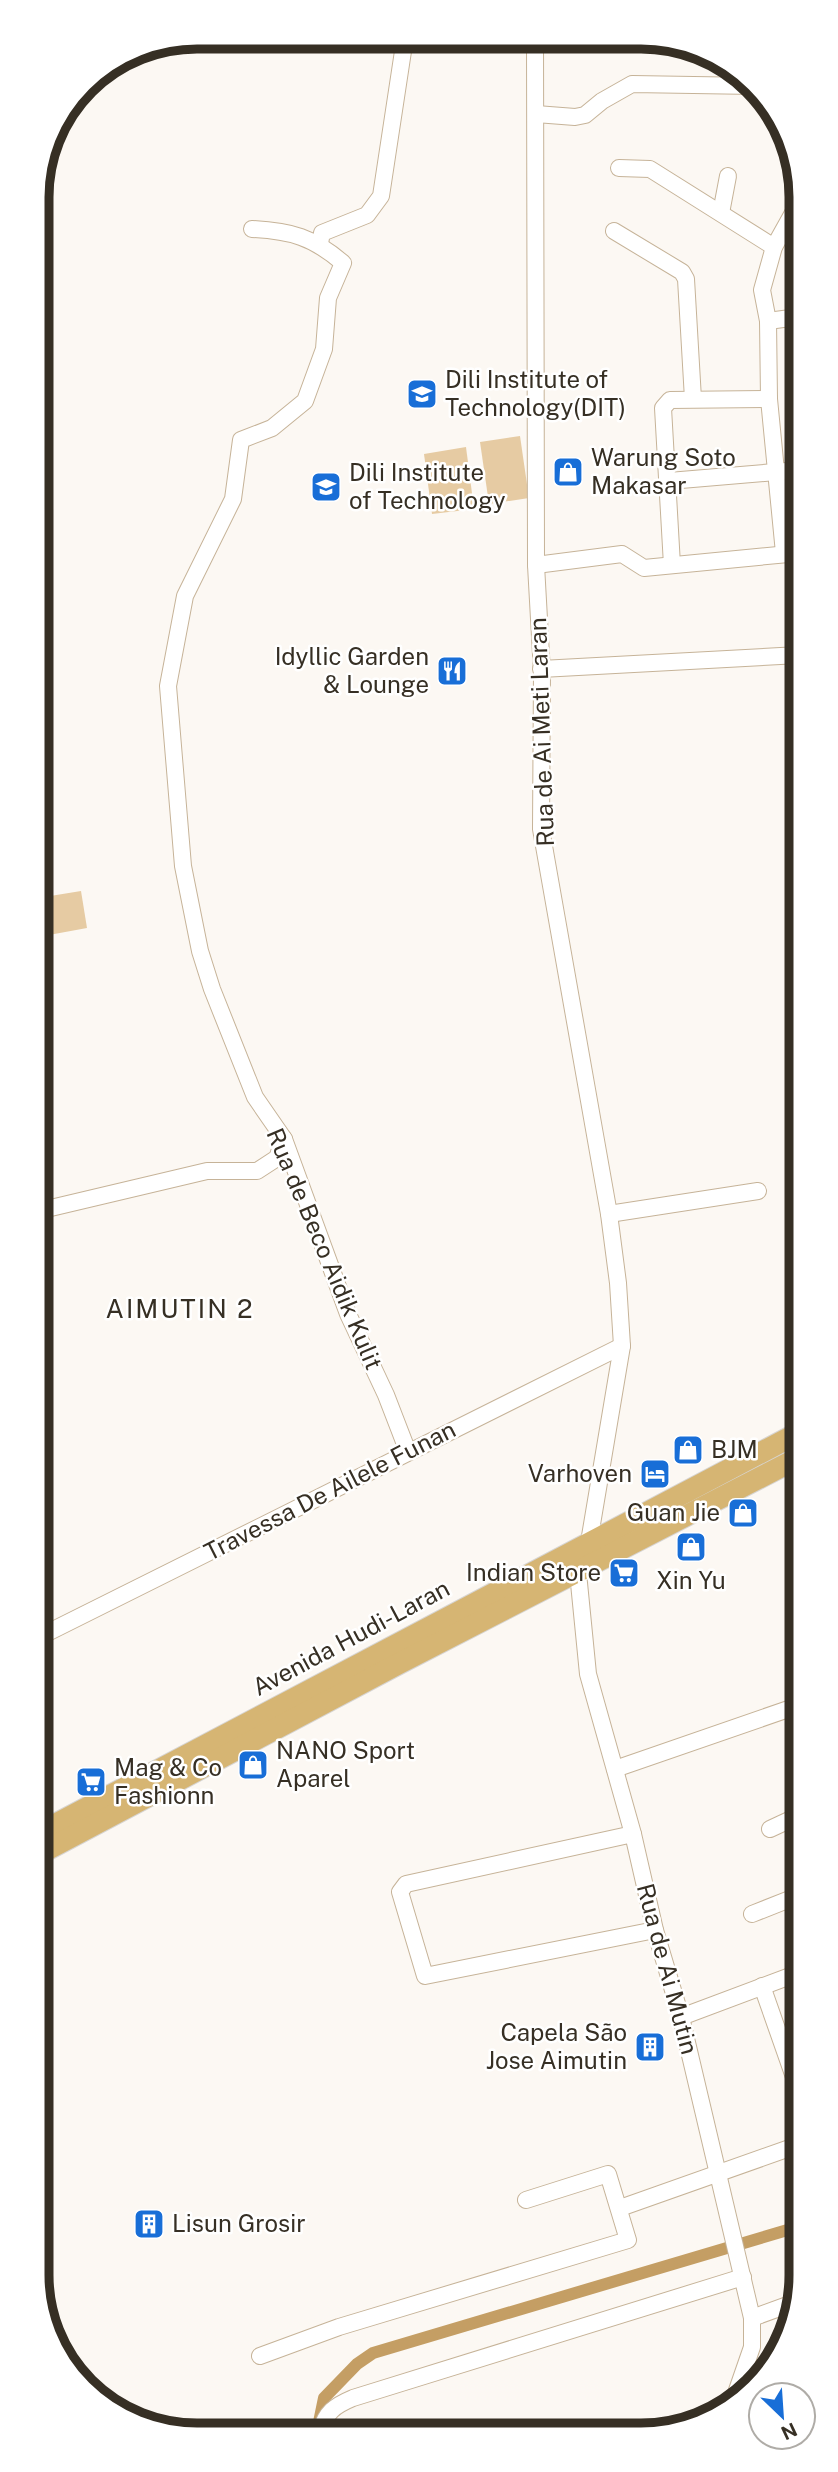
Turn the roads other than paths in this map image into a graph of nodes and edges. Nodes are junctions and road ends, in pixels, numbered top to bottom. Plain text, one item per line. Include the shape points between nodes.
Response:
1 (404, 49) edge
2 (535, 49) edge
3 (739, 86) edge
4 (536, 114) junction
5 (619, 168) dead end
6 (728, 176) dead end
7 (721, 213) junction
8 (789, 220) edge
9 (252, 229) dead end
10 (614, 231) dead end
11 (320, 243) junction
12 (774, 247) junction
13 (789, 318) edge
14 (768, 321) junction
15 (693, 399) junction
16 (769, 399) junction
17 (789, 471) edge
18 (776, 473) junction
19 (669, 481) junction
20 (789, 542) edge
21 (789, 553) edge
22 (536, 565) junction
23 (672, 565) junction
24 (789, 656) edge
25 (541, 670) junction
26 (284, 1139) junction
27 (758, 1191) dead end
28 (49, 1207) edge
29 (609, 1214) junction
30 (622, 1346) junction
31 (789, 1438) edge
32 (408, 1452) junction
33 (789, 1463) edge
34 (589, 1542) junction
35 (578, 1573) junction
36 (49, 1632) edge
37 (789, 1709) edge
38 (615, 1769) junction
39 (789, 1820) edge
40 (771, 1829) dead end
41 (634, 1834) junction
42 (49, 1847) edge
43 (49, 1847) edge
44 (789, 1899) edge
45 (752, 1914) dead end
46 (655, 1930) junction
47 (789, 1976) edge
48 (762, 1986) junction
49 (681, 2017) junction
50 (789, 2063) edge
51 (789, 2148) edge
52 (717, 2175) junction
53 (526, 2200) dead end
54 (620, 2208) junction
55 (743, 2277) junction
56 (786, 2306) edge
57 (752, 2318) junction
58 (260, 2356) dead end
59 (738, 2386) edge
60 (323, 2423) edge

1 - 11 street via 381,196 367,215 322,233
2 - 4 street, Rua de Ai Meti Laran
3 - 4 street via 632,85 585,115
4 - 22 street, Rua de Ai Meti Laran
5 - 7 street via 650,169
6 - 7 street
7 - 12 street
8 - 12 street
9 - 11 street via 275,230
10 - 15 street via 682,272 686,279
11 - 26 street, Rua de Beco Aidik Kulit via 342,263 328,298 324,349 305,401 272,428 241,440 233,499 185,596 168,686 183,866 200,951 255,1097
12 - 14 street via 762,290
13 - 14 street
14 - 16 street
15 - 16 street
15 - 19 street via 670,400 663,408
16 - 18 street
17 - 18 street
18 - 19 street
18 - 20 street
19 - 23 street
21 - 23 street
22 - 23 street via 622,554 644,568
22 - 25 street, Rua de Ai Meti Laran
24 - 25 street
25 - 29 street, Rua de Ai Meti Laran via 541,829
26 - 28 street via 277,1158 257,1171 207,1171
26 - 32 street, Rua de Beco Aidik Kulit via 348,1314
27 - 29 street
29 - 30 street, Rua de Ai Meti Laran
30 - 32 street, Travessa De Ailele Funan
30 - 34 street, Rua de Ai Meti Laran
31 - 34 main road, Avenida Hudi-Laran
32 - 36 street, Travessa De Ailele Funan
33 - 35 main road
34 - 35 street, Rua de Ai Mutin
34 - 42 main road, Avenida Hudi-Laran
35 - 38 street, Rua de Ai Mutin via 588,1674
35 - 43 main road
37 - 38 street
38 - 41 street, Rua de Ai Mutin
39 - 40 street
41 - 46 street, Rua de Ai Mutin
41 - 46 street via 406,1884 400,1892 425,1976
44 - 45 street
46 - 49 street, Rua de Ai Mutin
47 - 48 street
48 - 49 street
48 - 50 street
49 - 52 street, Rua de Ai Mutin
51 - 52 street
52 - 54 street
52 - 55 street, Rua de Ai Mutin
53 - 54 street via 608,2174
54 - 58 street via 627,2242 339,2327
55 - 57 street, Rua de Ai Mutin
55 - 60 street via 353,2398 335,2405
56 - 57 street
57 - 59 street, Rua de Ai Mutin via 752,2347

